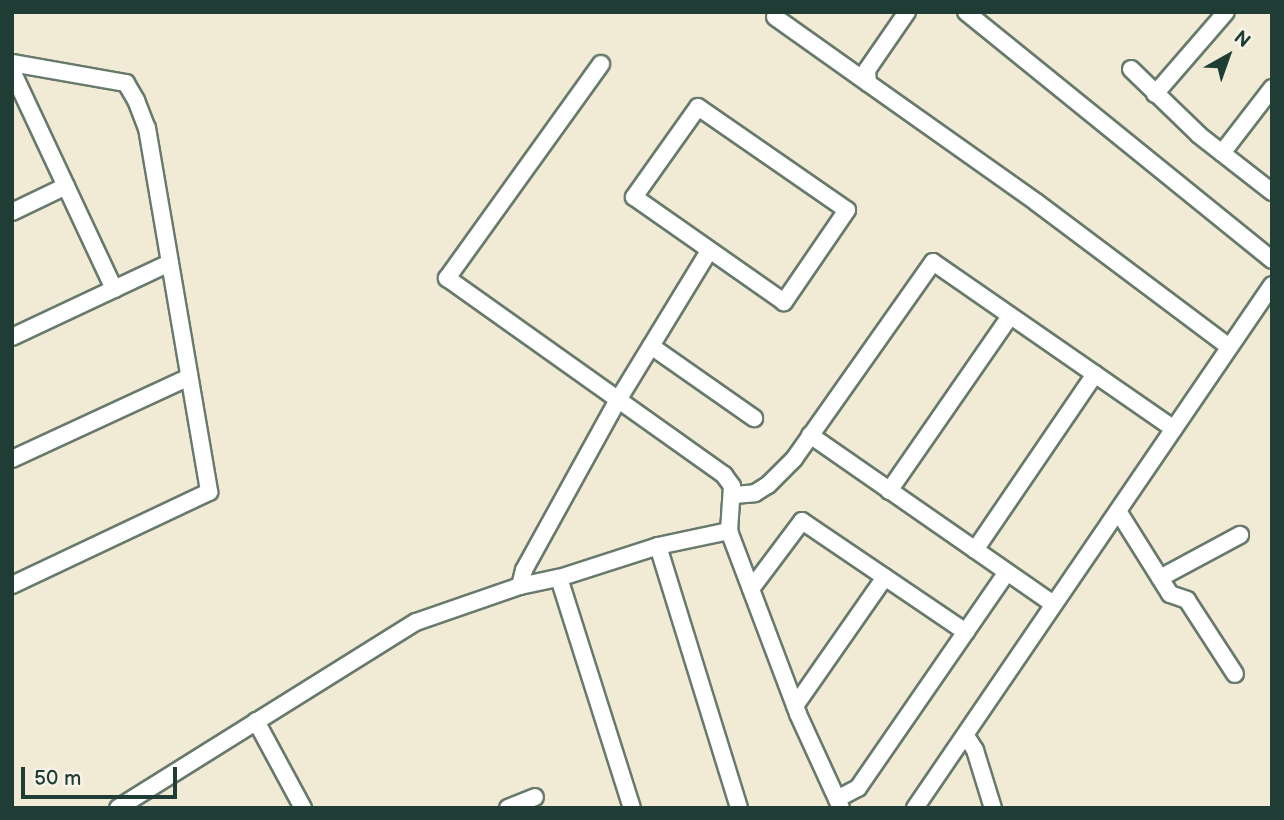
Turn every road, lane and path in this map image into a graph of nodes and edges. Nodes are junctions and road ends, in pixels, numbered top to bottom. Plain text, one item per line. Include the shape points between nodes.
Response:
1 (907, 12) edge
2 (966, 12) edge
3 (1226, 12) edge
4 (775, 17) dead end
5 (12, 63) edge
6 (601, 64) dead end
7 (1131, 69) dead end
8 (14, 81) edge
9 (868, 83) junction
10 (1272, 88) edge
11 (1156, 94) junction
12 (1222, 153) junction
13 (66, 186) junction
14 (1272, 192) edge
15 (12, 212) edge
16 (709, 251) junction
17 (1272, 260) edge
18 (169, 263) junction
19 (1272, 285) edge
20 (114, 289) junction
21 (1010, 316) junction
22 (12, 337) edge
23 (651, 346) junction
24 (1229, 348) junction
25 (1095, 374) junction
26 (187, 378) junction
27 (618, 400) junction
28 (754, 418) dead end
29 (1174, 429) junction
30 (810, 435) junction
31 (12, 459) edge
32 (889, 491) junction
33 (734, 495) junction
34 (1118, 511) junction
35 (729, 531) junction
36 (1240, 535) dead end
37 (658, 546) junction
38 (975, 550) junction
39 (1007, 572) junction
40 (559, 578) junction
41 (885, 578) junction
42 (1160, 578) junction
43 (12, 585) edge
44 (520, 586) junction
45 (751, 589) junction
46 (1053, 604) junction
47 (966, 632) junction
48 (1235, 674) dead end
49 (795, 706) junction
50 (256, 721) junction
51 (966, 736) junction
52 (535, 797) dead end
53 (839, 804) edge
54 (118, 808) edge
55 (303, 808) edge
56 (508, 808) edge
57 (632, 808) edge
58 (739, 808) edge
59 (915, 808) edge
60 (993, 808) edge

1 - 9 street via 867,70
2 - 17 street
3 - 11 street
4 - 9 street
5 - 18 street via 126,83 147,128
6 - 27 street via 447,278
7 - 11 street
8 - 13 street
9 - 24 street
10 - 12 street
11 - 12 street
12 - 14 street
13 - 15 street
13 - 20 street
16 - 16 street via 634,197 698,107 847,209 784,302
16 - 23 street
18 - 20 street
18 - 26 street
19 - 24 street
20 - 22 street
21 - 25 street
21 - 30 street via 933,262
21 - 32 street
23 - 27 street
23 - 28 street
24 - 29 street
25 - 29 street
25 - 38 street
26 - 31 street
26 - 43 street via 209,492
27 - 33 street via 724,475
27 - 44 street via 524,570
29 - 34 street
30 - 32 street
30 - 33 street via 779,477 755,493
32 - 38 street
33 - 35 street
34 - 42 street
34 - 46 street
35 - 37 street
35 - 45 street
36 - 42 street
37 - 40 street
37 - 58 street
38 - 39 street
39 - 46 street
39 - 47 street
40 - 44 street
40 - 57 street
41 - 45 street via 802,521
41 - 47 street
41 - 49 street
42 - 48 street via 1170,593 1187,600
44 - 50 street via 416,622
45 - 49 street
46 - 51 street
47 - 53 street via 858,789
49 - 53 street
50 - 54 street
50 - 55 street
51 - 59 street
51 - 60 street
52 - 56 street

